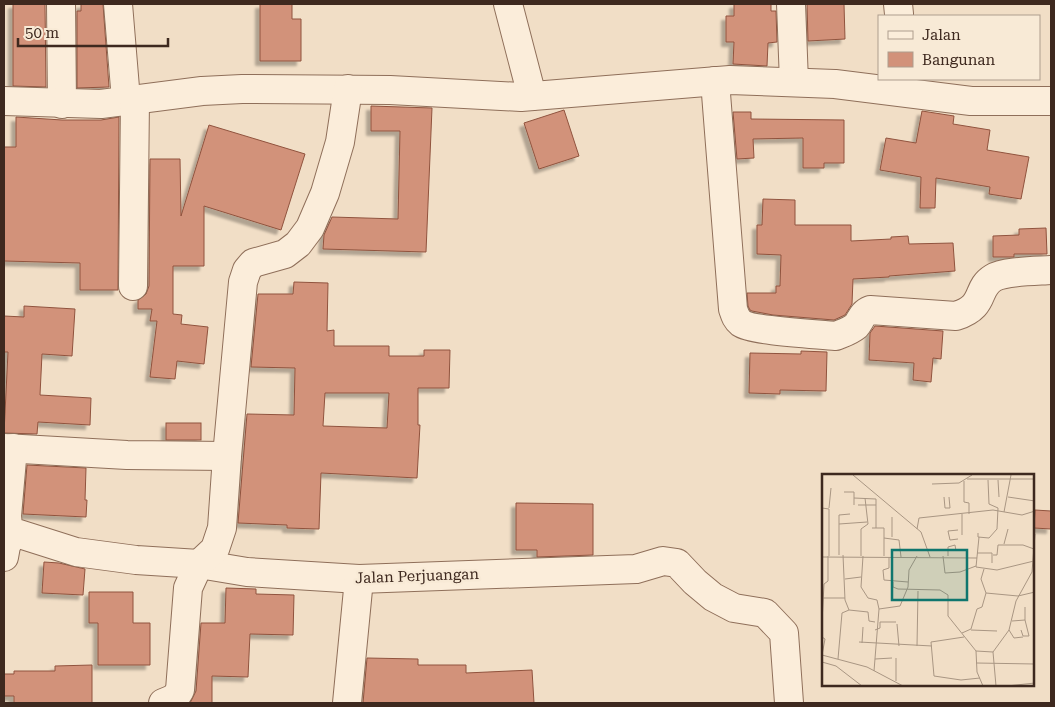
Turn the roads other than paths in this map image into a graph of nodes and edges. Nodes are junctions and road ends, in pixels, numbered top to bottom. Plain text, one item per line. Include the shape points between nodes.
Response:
1 (61, 4) edge
2 (118, 4) edge
3 (508, 4) edge
4 (791, 4) edge
5 (715, 81) junction
6 (794, 82) junction
7 (348, 89) junction
8 (518, 96) junction
9 (131, 100) junction
10 (4, 101) edge
11 (1051, 101) edge
12 (62, 104) junction
13 (1051, 270) edge
14 (132, 286) dead end
15 (8, 448) edge
16 (227, 456) junction
17 (8, 544) edge
18 (199, 564) junction
19 (359, 579) junction
20 (163, 703) edge
21 (347, 703) edge
22 (789, 703) edge

1 - 12 street
2 - 9 street
3 - 8 street
4 - 6 street
5 - 6 street
5 - 8 street
5 - 13 street via 733,309 739,322 755,328 836,336 848,332 870,310 956,316 969,312 976,305 987,282 993,277
6 - 11 street via 971,100
7 - 8 street
7 - 9 street via 202,91
7 - 16 street via 340,142 325,193 310,228 285,254 253,263 243,282
9 - 12 street
9 - 14 street
10 - 12 street
15 - 16 street via 127,455
15 - 17 street
16 - 18 street via 222,528 215,549
17 - 18 street, Jalan Perjuangan via 136,560
18 - 19 street, Jalan Perjuangan via 247,572
18 - 20 street via 188,588 180,690 175,698
19 - 21 street
19 - 22 street, Jalan Perjuangan via 636,569 664,561 677,563 713,597 734,608 765,613 784,633

